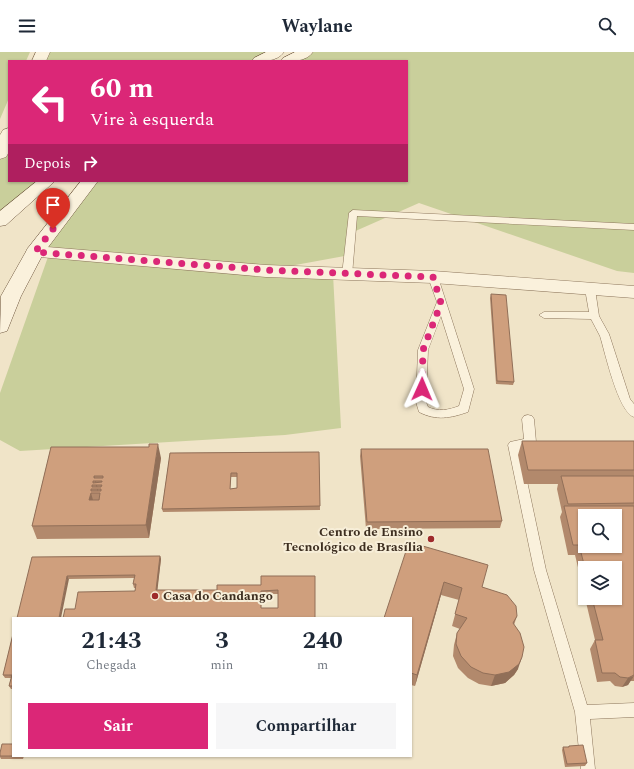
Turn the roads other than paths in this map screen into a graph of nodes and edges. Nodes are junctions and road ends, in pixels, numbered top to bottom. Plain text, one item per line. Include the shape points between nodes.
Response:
1 (277, 52) edge
2 (306, 52) edge
3 (261, 60) edge
4 (290, 60) edge
5 (8, 135) edge
6 (0, 154) edge
7 (46, 182) edge
8 (89, 182) edge
9 (0, 221) edge
10 (634, 227) edge
11 (35, 252) junction
12 (347, 275) junction
13 (433, 277) junction
14 (590, 289) junction
15 (634, 292) edge
16 (441, 303) junction
17 (544, 315) dead end
18 (594, 316) junction
19 (0, 326) edge
20 (634, 413) edge
21 (528, 418) dead end
22 (634, 710) edge
23 (582, 712) junction
24 (588, 769) edge

1 - 3 street
2 - 4 street
5 - 6 street
7 - 9 street
8 - 11 street
10 - 12 lane via 353,214
11 - 12 street
11 - 19 street via 10,296
12 - 13 street
13 - 14 street
13 - 16 lane
14 - 15 street
14 - 18 lane
16 - 16 lane via 469,389 464,409 451,414 430,414 423,409 421,402 423,350
17 - 18 lane
18 - 20 lane via 604,334 625,400
21 - 23 lane via 530,442 514,444 540,570
22 - 23 lane
23 - 24 lane

